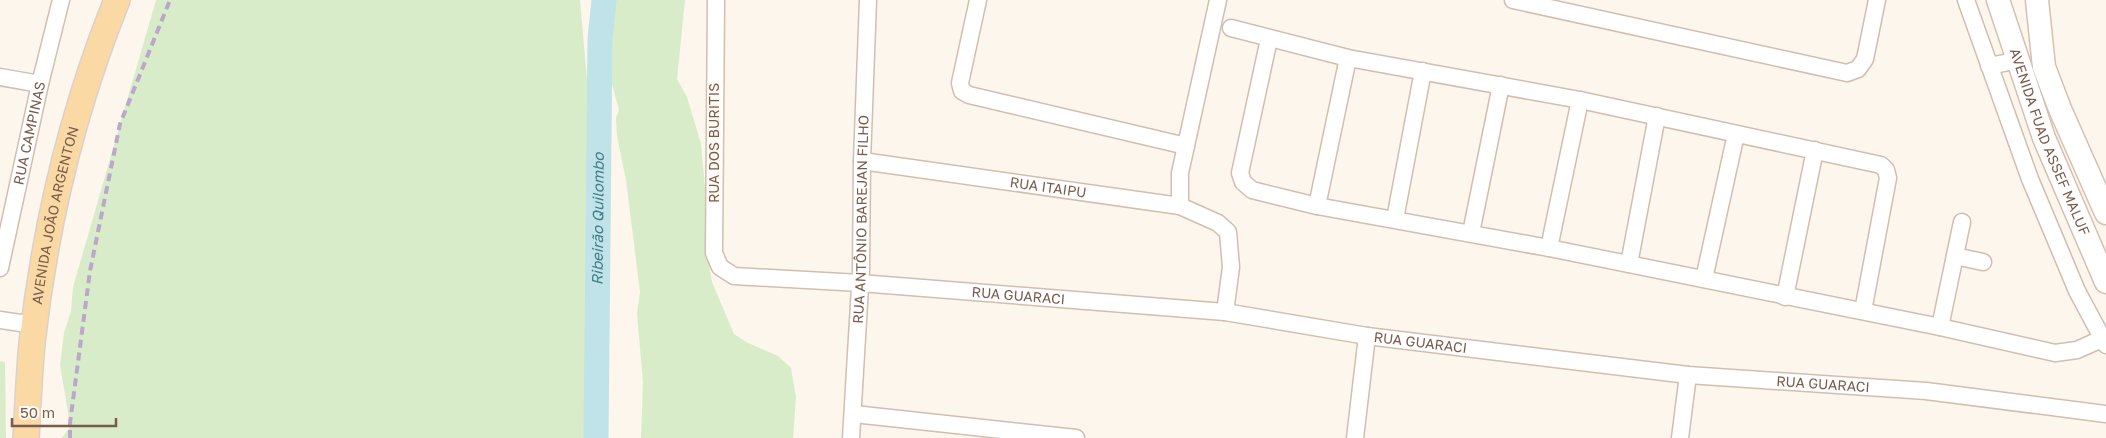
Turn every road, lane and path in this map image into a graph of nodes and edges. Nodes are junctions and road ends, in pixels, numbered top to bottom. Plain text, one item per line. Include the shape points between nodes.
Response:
1 (62, 0) edge
2 (117, 0) edge
3 (716, 0) edge
4 (868, 0) edge
5 (978, 0) edge
6 (1218, 0) edge
7 (1513, 0) edge
8 (1877, 0) edge
9 (1966, 0) edge
10 (1998, 0) edge
11 (2038, 0) edge
12 (1561, 5) edge
13 (1231, 28) dead end
14 (1269, 39) junction
15 (1348, 58) junction
16 (2019, 60) junction
17 (1989, 66) junction
18 (1423, 71) junction
19 (0, 77) edge
20 (40, 84) junction
21 (1501, 85) junction
22 (1580, 100) junction
23 (1657, 116) junction
24 (1736, 134) junction
25 (1186, 146) junction
26 (1815, 150) junction
27 (862, 161) junction
28 (8, 193) edge
29 (1180, 206) junction
30 (1317, 206) junction
31 (2106, 213) edge
32 (1395, 218) junction
33 (1962, 222) dead end
34 (1471, 233) junction
35 (1549, 248) junction
36 (1956, 256) junction
37 (1983, 262) dead end
38 (1629, 264) junction
39 (0, 268) edge
40 (734, 276) joint
41 (1704, 279) junction
42 (860, 282) junction
43 (2106, 282) edge
44 (1784, 296) junction
45 (1863, 311) junction
46 (1225, 312) junction
47 (0, 320) edge
48 (34, 325) junction
49 (1940, 327) junction
50 (1367, 336) junction
51 (2105, 341) edge
52 (1688, 375) junction
53 (854, 414) junction
54 (2106, 414) edge
55 (26, 438) edge
56 (851, 438) edge
57 (1076, 438) edge
58 (1355, 438) edge
59 (1680, 438) edge

1 - 20 street, RUA CAMPINAS
2 - 48 main road, AVENIDA JOÃO ARGENTON via 74,124 53,207
3 - 40 street, RUA DOS BURITIS via 714,253 720,267
4 - 27 street, RUA ANTÔNIO BAREJAN FILHO
5 - 25 street via 960,83 962,91
6 - 25 street
7 - 12 street
8 - 12 street via 1865,60 1858,69 1847,73
9 - 17 street
10 - 16 main road, AVENIDA FUAD ASSEF MALUF
11 - 31 main road, AVENIDA FUAD ASSEF MALUF via 2044,67
13 - 14 street
14 - 15 street
14 - 30 street via 1240,173 1243,182 1252,190
15 - 18 street
15 - 30 street
16 - 17 street
16 - 43 main road, AVENIDA FUAD ASSEF MALUF via 2044,138
17 - 51 street via 2077,291
18 - 21 street
18 - 32 street
19 - 20 street
20 - 28 street, RUA CAMPINAS
21 - 22 street
21 - 34 street
22 - 23 street
22 - 35 street
23 - 24 street
23 - 38 street
24 - 26 street
24 - 41 street
25 - 29 street via 1180,173
26 - 44 street
26 - 45 street via 1881,165 1886,170 1888,178
27 - 29 street, RUA ITAIPU
27 - 42 street, RUA ANTÔNIO BAREJAN FILHO
28 - 39 street, RUA CAMPINAS
29 - 46 street, RUA ITAIPU via 1218,223 1228,232 1231,267
30 - 32 street
32 - 34 street
33 - 36 street
34 - 35 street
35 - 38 street
36 - 37 street
36 - 49 street
38 - 41 street
40 - 42 street, RUA GUARACI
41 - 44 street
42 - 46 street, RUA GUARACI
42 - 53 street, RUA ANTÔNIO BAREJAN FILHO
44 - 45 street
45 - 49 street
46 - 50 street, RUA GUARACI
47 - 48 street
48 - 55 main road, AVENIDA JOÃO ARGENTON
49 - 51 street via 2056,353
50 - 52 street, RUA GUARACI
50 - 58 street
52 - 54 street, RUA GUARACI via 1926,391
52 - 59 street
53 - 56 street, RUA ANTÔNIO BAREJAN FILHO
53 - 57 street

